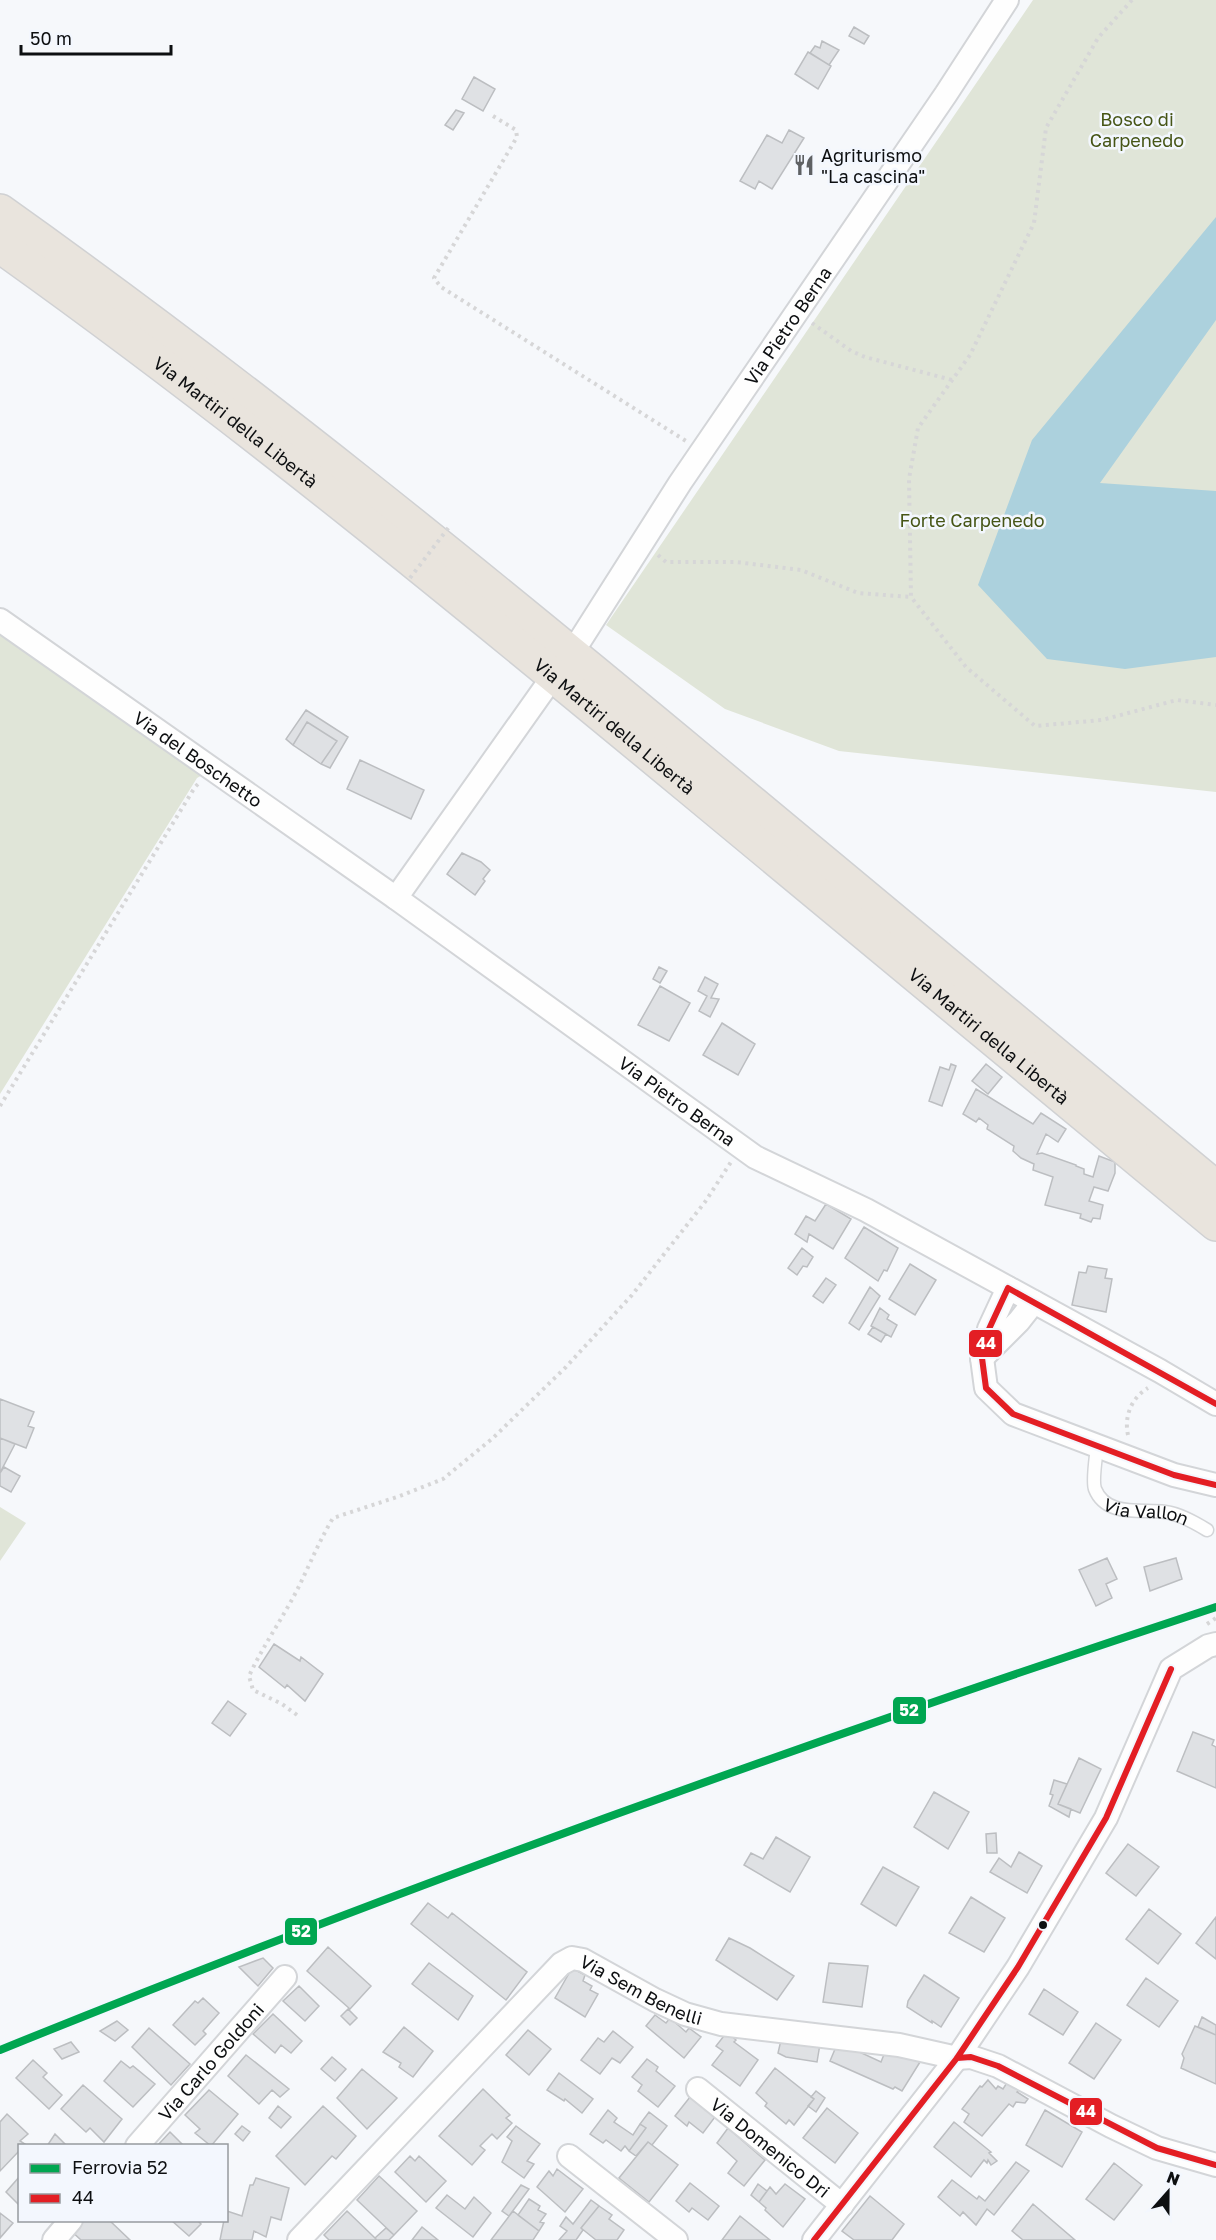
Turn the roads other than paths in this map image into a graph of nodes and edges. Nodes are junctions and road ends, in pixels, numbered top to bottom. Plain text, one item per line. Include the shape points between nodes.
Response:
1 (1007, 0) edge
2 (0, 211) edge
3 (0, 246) edge
4 (0, 620) edge
5 (563, 664) junction
6 (396, 898) junction
7 (1216, 1188) edge
8 (1216, 1224) edge
9 (1008, 1288) junction
10 (1034, 1302) junction
11 (982, 1358) junction
12 (1216, 1404) edge
13 (1097, 1447) junction
14 (1216, 1485) edge
15 (1207, 1530) dead end
16 (1216, 1644) edge
17 (285, 1977) dead end
18 (957, 2058) junction
19 (698, 2089) dead end
20 (138, 2144) edge
21 (568, 2156) dead end
22 (1216, 2165) edge
23 (842, 2205) junction
24 (69, 2222) edge
25 (54, 2240) edge
26 (299, 2240) edge
27 (676, 2240) edge
28 (814, 2240) edge

1 - 5 street, Via Pietro Berna
2 - 5 main road, Via Martiri della Libertà via 295,430
3 - 5 main road, Via Martiri della Libertà
4 - 6 street, Via del Boschetto
5 - 6 street, Via Pietro Berna
5 - 7 main road, Via Martiri della Libertà
5 - 8 main road, Via Martiri della Libertà
6 - 9 street, Via Pietro Berna via 755,1157 866,1210
9 - 10 street, Via Pietro Berna
9 - 11 street via 989,1329
10 - 11 street
10 - 12 street, Via Pietro Berna
11 - 13 street via 986,1388 1013,1414
13 - 14 street
13 - 15 lane, Via Vallon via 1094,1487 1104,1502 1121,1510 1166,1512
16 - 18 street via 1171,1668 1106,1818 1018,1968
17 - 20 street, Via Carlo Goldoni
18 - 22 street via 971,2057 999,2066 1146,2143
18 - 23 street
18 - 26 street, Via Sem Benelli via 899,2045 721,2024 686,2014 583,1960 572,1958 561,1964
19 - 23 street, Via Domenico Dri
21 - 27 street
23 - 28 street
24 - 25 street

